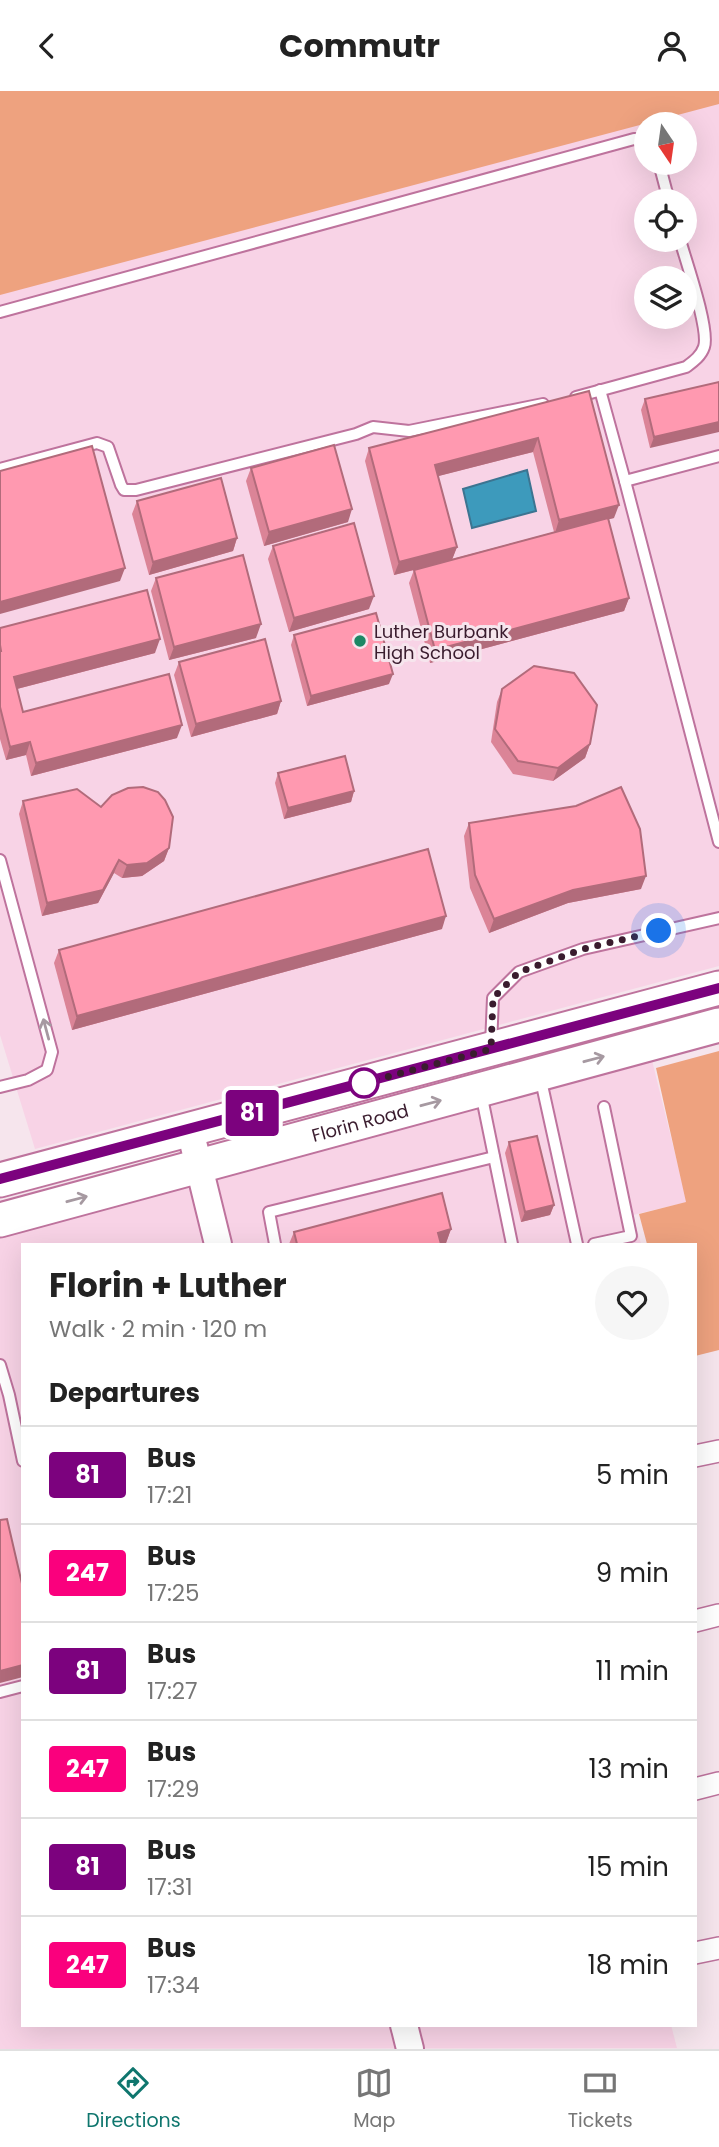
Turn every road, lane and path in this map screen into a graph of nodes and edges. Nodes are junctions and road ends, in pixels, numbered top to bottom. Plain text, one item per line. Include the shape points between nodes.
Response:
1 (634, 139) edge
2 (683, 252) edge
3 (0, 312) edge
4 (600, 390) junction
5 (561, 400) edge
6 (549, 403) edge
7 (719, 456) edge
8 (0, 469) edge
9 (625, 481) junction
10 (719, 842) edge
11 (0, 860) edge
12 (719, 918) edge
13 (719, 988) edge
14 (719, 1025) edge
15 (491, 1049) junction
16 (540, 1074) junction
17 (0, 1087) edge
18 (480, 1090) junction
19 (604, 1107) dead end
20 (190, 1130) junction
21 (494, 1157) junction
22 (200, 1166) junction
23 (0, 1182) edge
24 (6, 1219) edge
25 (218, 1243) edge
26 (275, 1243) edge
27 (512, 1243) edge
28 (578, 1243) edge
29 (599, 1243) edge
30 (0, 1365) edge
31 (719, 1451) edge
32 (21, 1453) edge
33 (697, 1456) edge
34 (719, 1615) edge
35 (697, 1620) edge
36 (21, 1687) edge
37 (0, 1692) edge
38 (719, 1783) edge
39 (697, 1788) edge
40 (719, 1948) edge
41 (697, 1954) edge
42 (404, 2027) edge
43 (410, 2049) edge

1 - 3 lane
2 - 4 lane via 704,327 705,345 698,358 686,367
4 - 5 lane
4 - 9 lane
6 - 8 lane via 409,431 373,427 136,490 124,490 108,447 97,443
7 - 9 lane
9 - 10 lane
17 -> 11 lane via 47,1070 52,1052
12 - 15 lane via 583,949 519,972 493,998
13 - 15 main road
16 -> 14 main road, Florin Road
15 - 20 main road
16 - 18 main road, Florin Road
16 - 28 lane
18 - 21 lane
22 -> 18 main road, Florin Road
19 - 29 lane via 631,1236
20 - 22 street
20 - 23 main road
21 - 26 lane via 269,1212
21 - 27 lane
24 -> 22 main road, Florin Road
22 - 25 street
23 - 24 street
30 - 32 lane
31 - 33 street
34 - 35 street
36 - 37 lane
38 - 39 street
40 - 41 street
42 - 43 street

